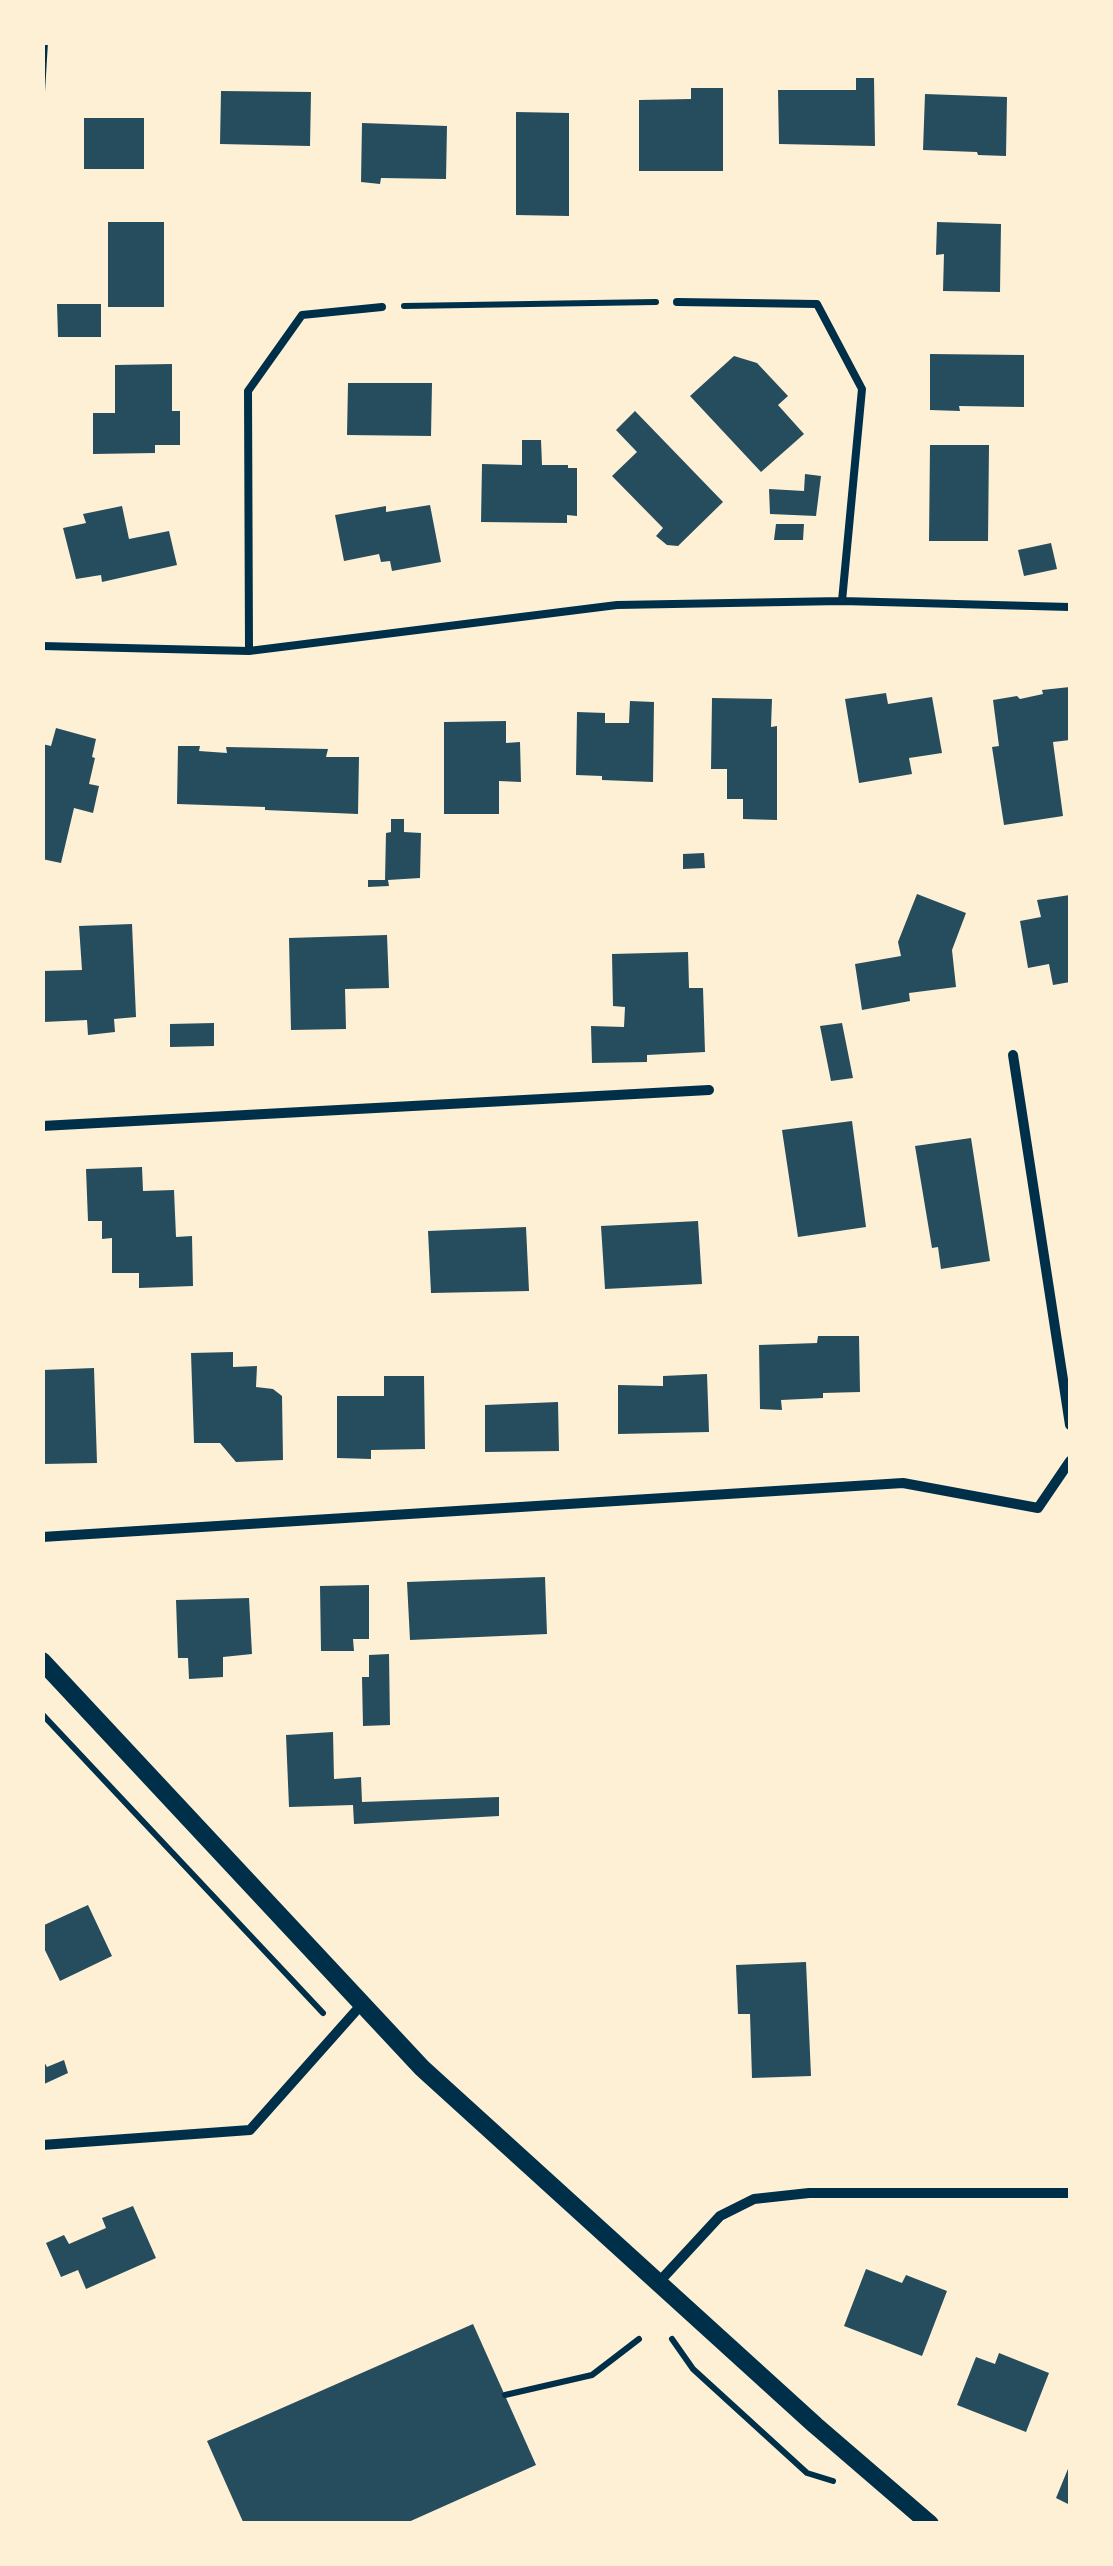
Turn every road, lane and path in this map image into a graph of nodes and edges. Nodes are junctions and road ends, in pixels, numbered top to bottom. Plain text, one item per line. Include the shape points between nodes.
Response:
1 (45, 42) edge
2 (42, 92) edge
3 (677, 302) joint
4 (382, 307) joint
5 (842, 601) junction
6 (1070, 607) edge
7 (42, 646) edge
8 (249, 651) junction
9 (1013, 1055) dead end
10 (710, 1090) dead end
11 (42, 1126) edge
12 (1070, 1426) edge
13 (1070, 1461) edge
14 (42, 1537) edge
15 (42, 1661) edge
16 (42, 1714) edge
17 (362, 2004) junction
18 (338, 2029) junction
19 (42, 2145) edge
20 (1070, 2193) edge
21 (659, 2282) junction
22 (639, 2338) dead end
23 (673, 2341) dead end
24 (504, 2395) dead end
25 (834, 2481) dead end
26 (930, 2524) edge

1 - 2 path
3 - 4 path
3 - 5 lane via 817,304 862,389
4 - 8 lane via 302,315 248,391
5 - 6 lane
5 - 8 lane via 617,605
7 - 8 lane
9 - 12 street
10 - 11 street
13 - 14 street via 1038,1508 903,1483
15 - 17 street
16 - 18 path
17 - 18 street
17 - 21 street via 422,2068
18 - 19 street via 250,2130
20 - 21 street via 754,2199 720,2216
21 - 26 street
22 - 24 path via 592,2376
23 - 25 path via 693,2369 806,2472

